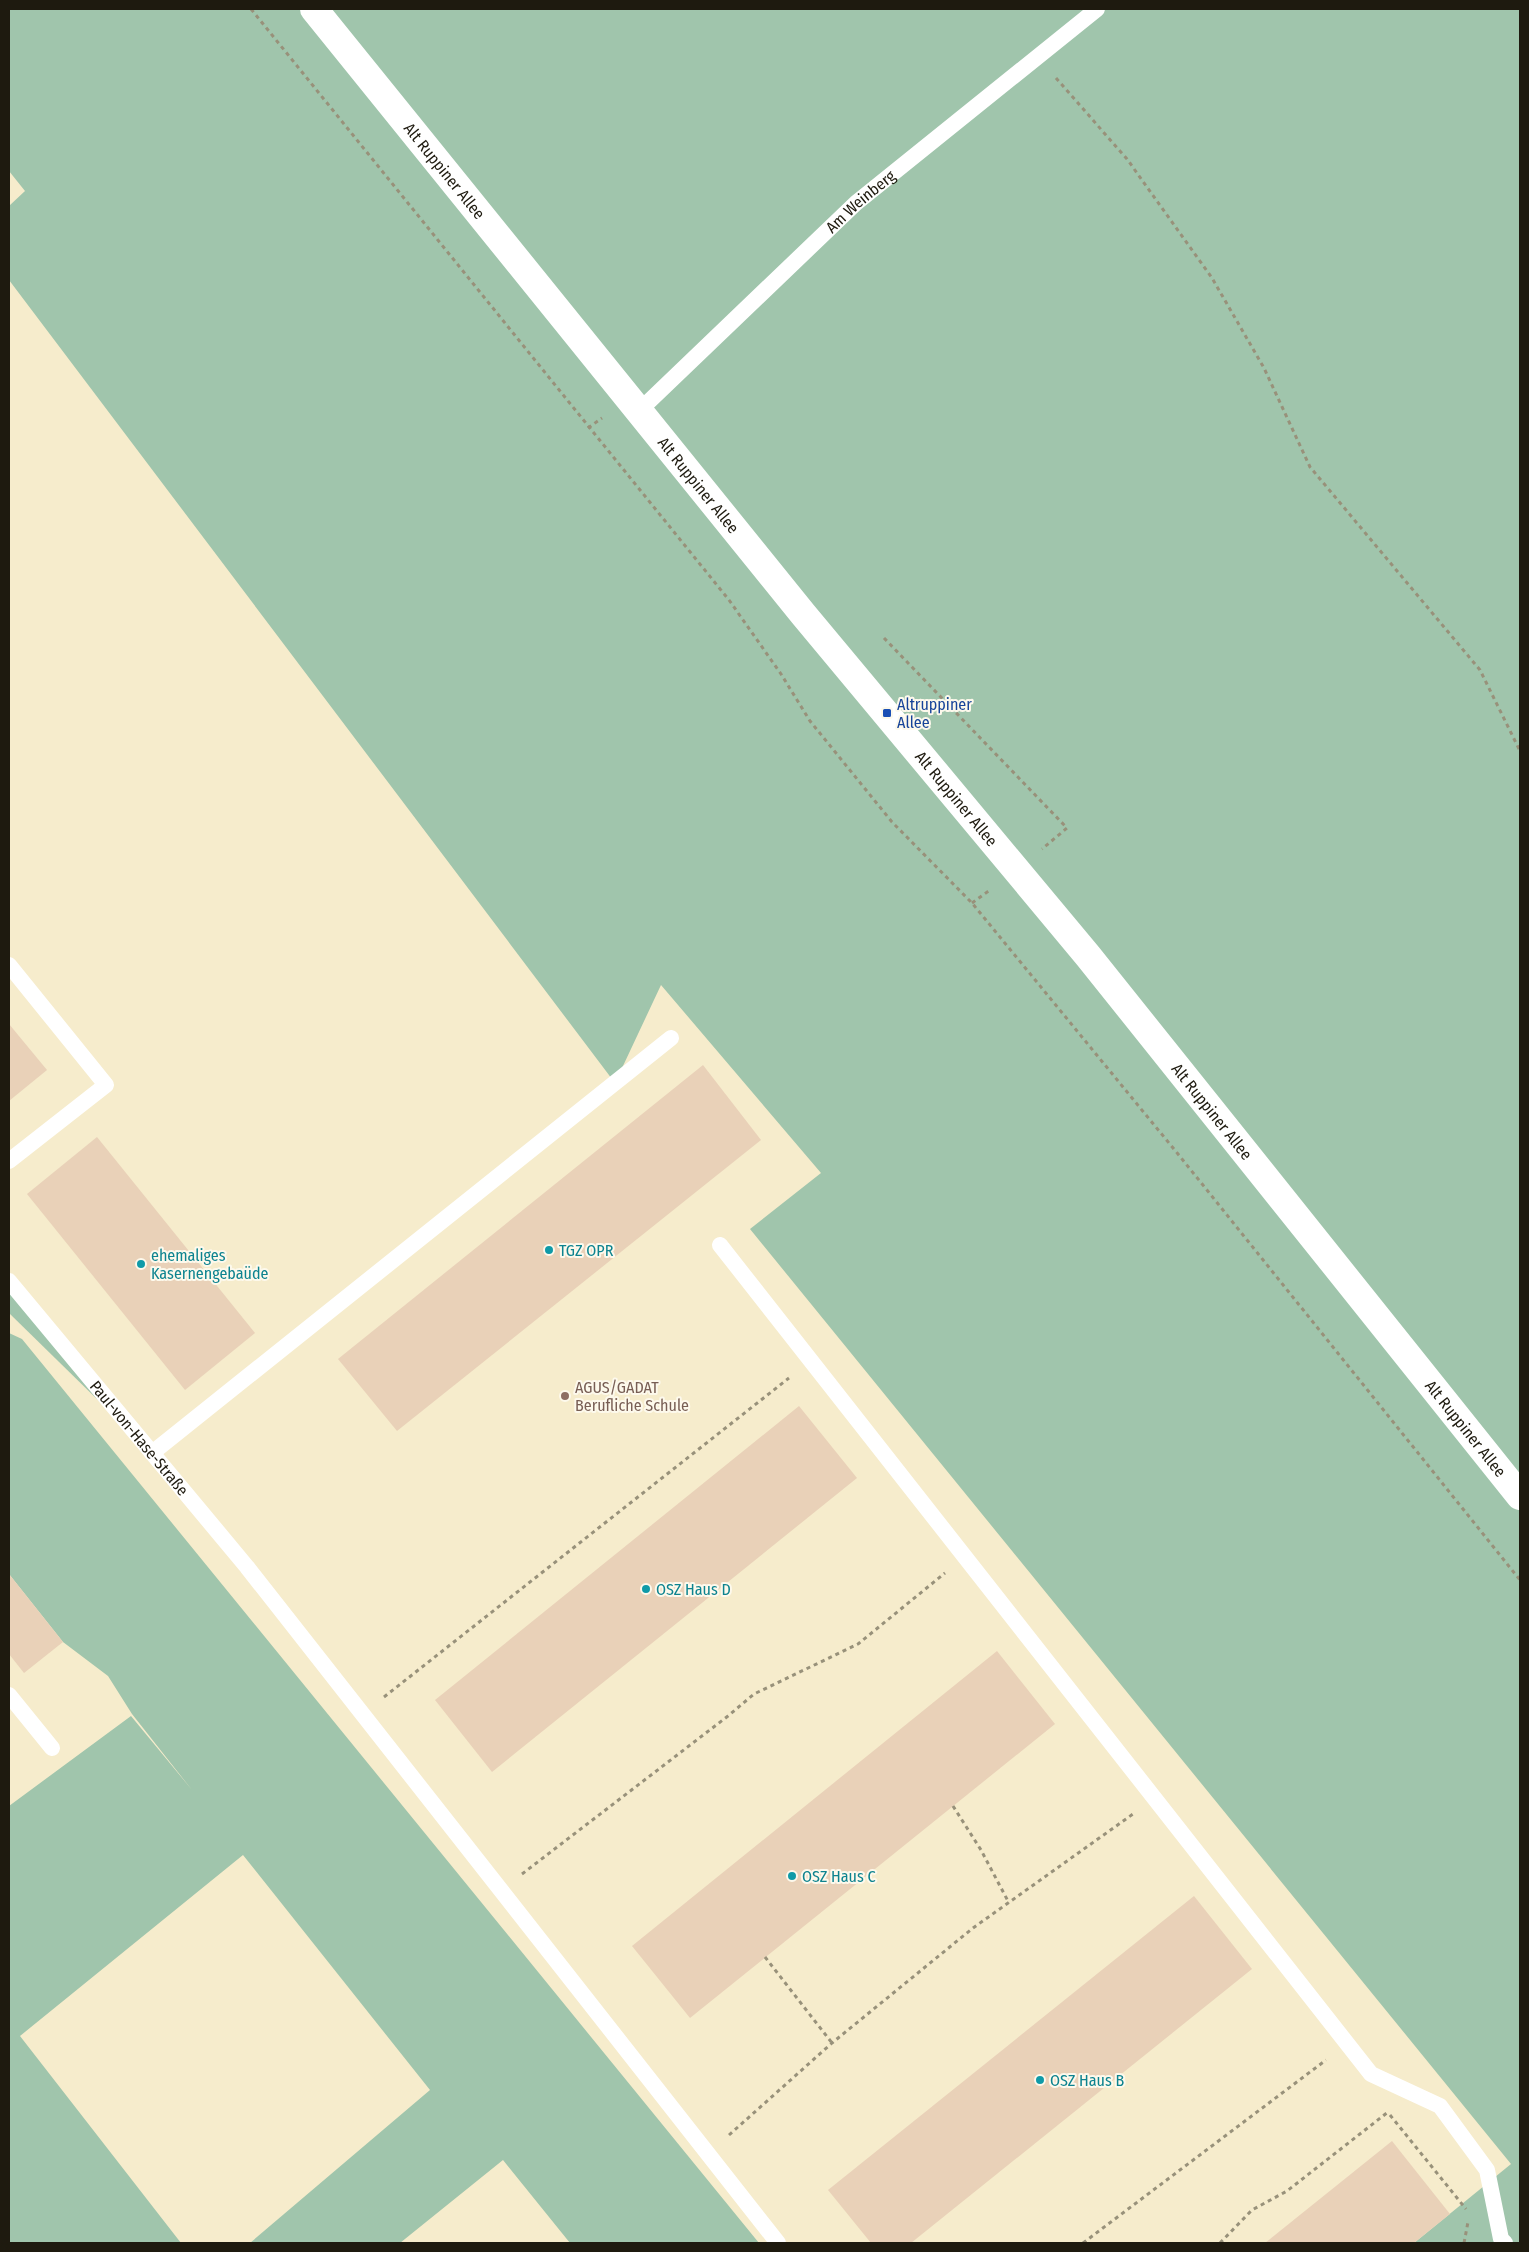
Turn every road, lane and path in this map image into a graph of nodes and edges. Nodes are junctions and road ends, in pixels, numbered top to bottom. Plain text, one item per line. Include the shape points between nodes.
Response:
1 (251, 9) edge
2 (314, 9) edge
3 (1097, 9) edge
4 (1037, 57) junction
5 (638, 412) junction
6 (884, 638) dead end
7 (1520, 751) edge
8 (1016, 869) junction
9 (972, 904) junction
10 (9, 966) edge
11 (671, 1038) dead end
12 (9, 1160) edge
13 (720, 1246) dead end
14 (9, 1283) edge
15 (811, 1361) junction
16 (152, 1453) junction
17 (1520, 1496) edge
18 (965, 1557) junction
19 (1520, 1580) edge
20 (9, 1695) edge
21 (361, 1714) junction
22 (52, 1748) dead end
23 (953, 1806) dead end
24 (1135, 1813) dead end
25 (500, 1892) junction
26 (1009, 1902) junction
27 (765, 1957) dead end
28 (832, 2043) junction
29 (1330, 2056) dead end
30 (1382, 2104) dead end
31 (1388, 2112) junction
32 (707, 2154) junction
33 (778, 2243) edge
34 (1083, 2243) edge
35 (1220, 2243) edge
36 (1464, 2243) edge
37 (1505, 2243) edge

1 - 9 path via 729,600 810,721 892,822
2 - 5 main road, Alt Ruppiner Allee
3 - 4 lane, Am Weinberg
4 - 5 lane, Am Weinberg via 856,203
4 - 7 path via 1127,159 1212,278 1264,368 1310,467 1480,670
5 - 8 main road, Alt Ruppiner Allee
6 - 8 path via 1068,828
8 - 9 path
8 - 17 main road, Alt Ruppiner Allee
9 - 19 path via 1178,1154
10 - 12 lane via 106,1085
11 - 16 lane
13 - 15 lane
14 - 16 lane, Paul-von-Hase-Straße
15 - 18 lane
15 - 21 path
16 - 21 lane, Paul-von-Hase-Straße
18 - 25 path via 858,1644 754,1694
18 - 37 lane via 1371,2074 1440,2106 1487,2170 1501,2239
20 - 22 lane
21 - 25 lane, Paul-von-Hase-Straße
23 - 26 path via 982,1850
24 - 26 path
25 - 32 lane, Paul-von-Hase-Straße
26 - 28 path
27 - 28 path
28 - 32 path
29 - 34 path
30 - 31 path
31 - 35 path via 1287,2191 1252,2210
31 - 36 path via 1470,2214
32 - 33 lane, Paul-von-Hase-Straße

